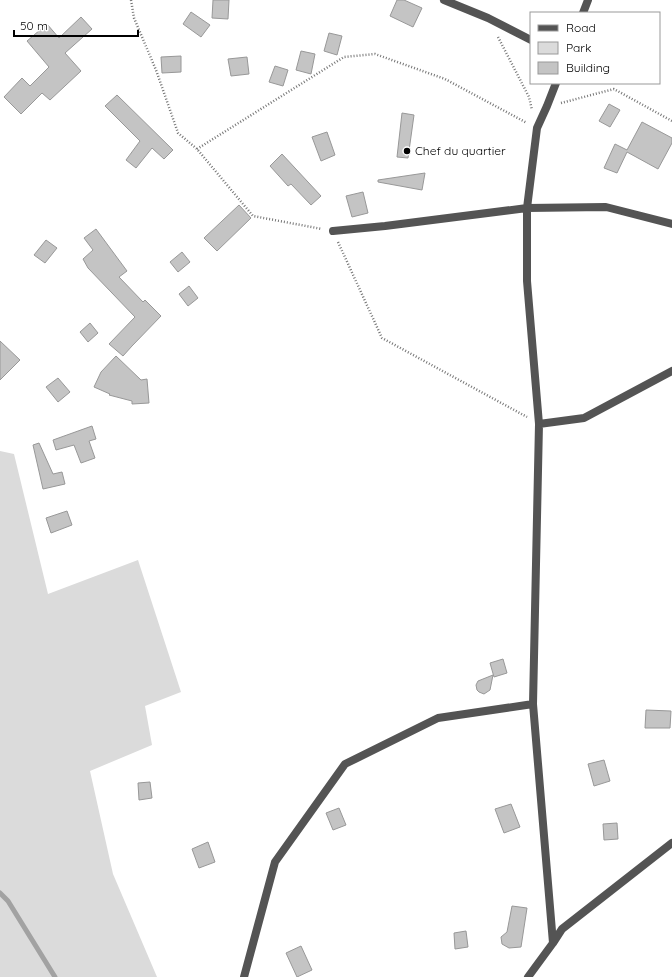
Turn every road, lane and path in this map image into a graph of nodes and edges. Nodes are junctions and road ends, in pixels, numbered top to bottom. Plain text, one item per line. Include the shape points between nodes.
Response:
1 (130, 0) edge
2 (444, 0) edge
3 (588, 0) edge
4 (583, 12) edge
5 (488, 18) junction
6 (530, 39) edge
7 (556, 84) edge
8 (547, 106) junction
9 (672, 121) edge
10 (537, 128) junction
11 (197, 148) junction
12 (527, 208) junction
13 (672, 224) edge
14 (333, 231) junction
15 (672, 371) edge
16 (539, 424) junction
17 (533, 704) junction
18 (672, 844) edge
19 (553, 943) junction
20 (244, 977) edge
21 (528, 977) edge

1 - 11 path via 134,18 178,132
2 - 5 street
3 - 4 street
5 - 6 street
5 - 10 path via 529,97
7 - 8 street
8 - 9 path via 614,89
8 - 10 street
10 - 11 path via 445,79 375,54 344,57
10 - 12 street
11 - 14 path via 253,216
12 - 13 street via 606,207
12 - 14 street
12 - 16 street via 527,281
14 - 16 path via 382,338
15 - 16 street via 584,418
16 - 17 street
17 - 19 street
17 - 20 street via 438,718 345,764 275,862
18 - 19 street via 562,928
19 - 21 street

